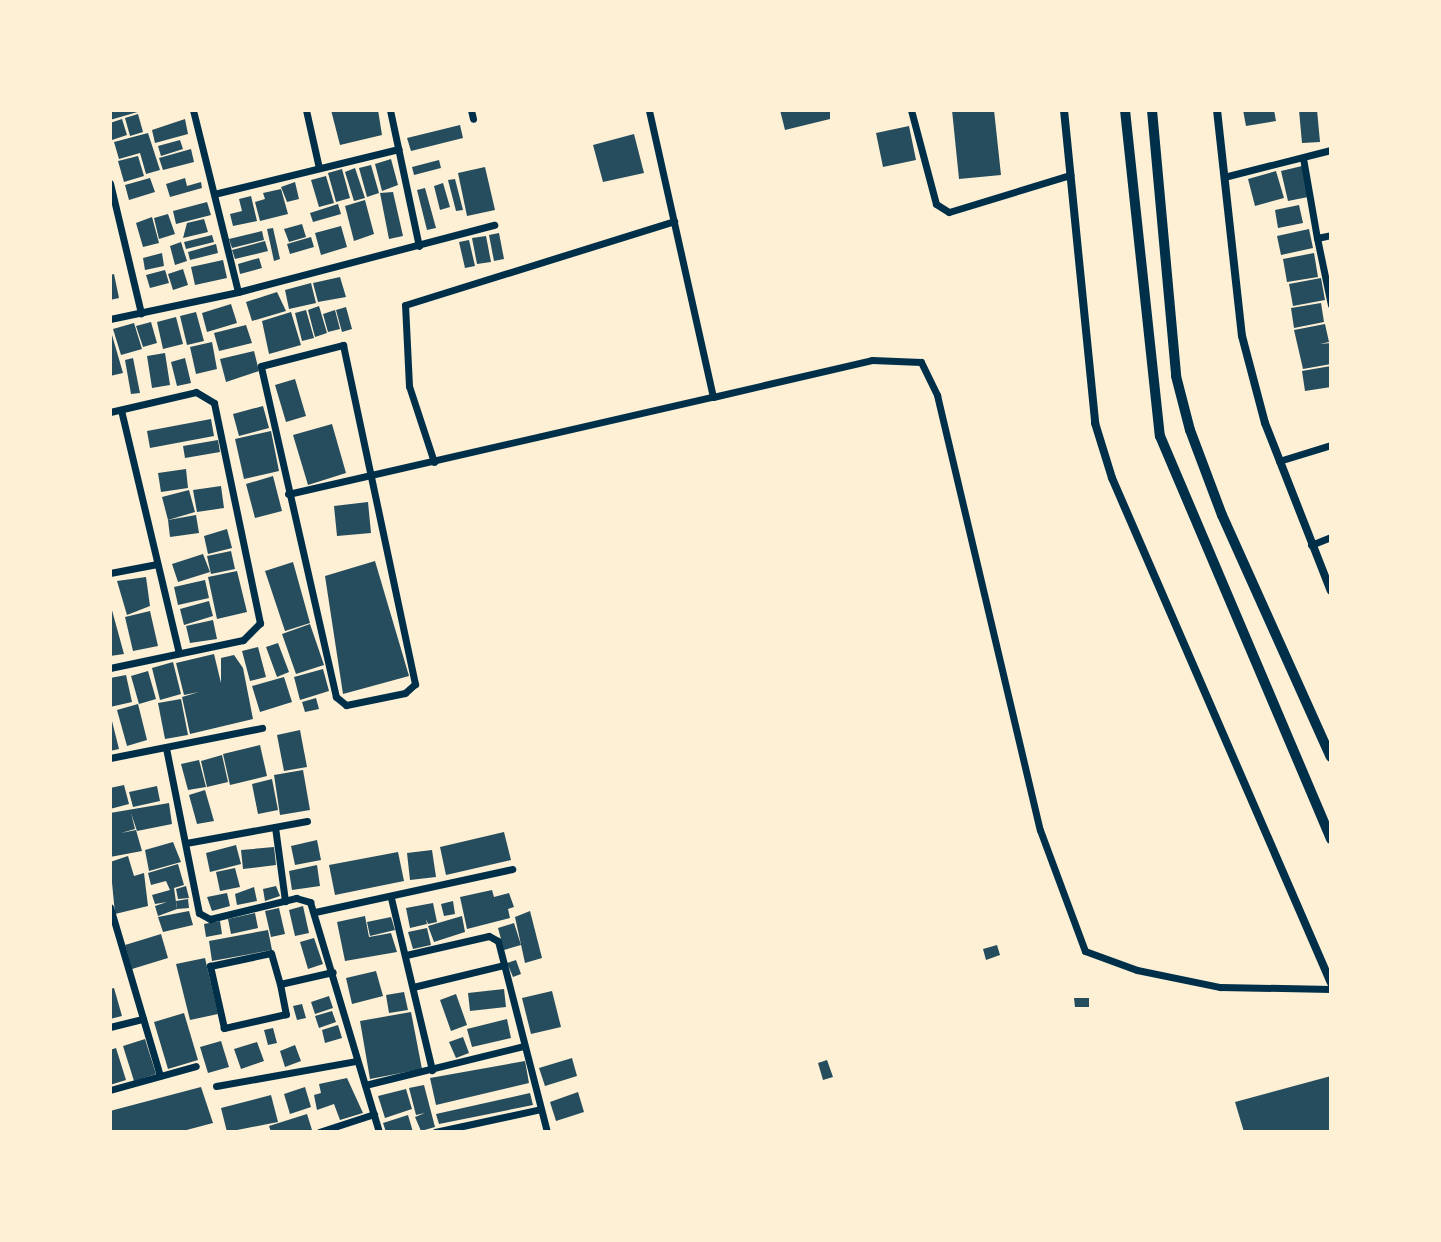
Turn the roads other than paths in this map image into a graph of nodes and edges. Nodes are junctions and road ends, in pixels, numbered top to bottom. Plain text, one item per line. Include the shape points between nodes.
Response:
1 (193, 110) edge
2 (306, 110) edge
3 (390, 110) edge
4 (649, 110) edge
5 (911, 110) edge
6 (1064, 110) edge
7 (1125, 110) edge
8 (1152, 110) edge
9 (1217, 110) edge
10 (399, 149) junction
11 (1331, 150) edge
12 (1303, 158) junction
13 (319, 168) junction
14 (1070, 175) junction
15 (1224, 177) junction
16 (110, 183) edge
17 (214, 194) junction
18 (112, 203) edge
19 (674, 221) junction
20 (494, 225) dead end
21 (1331, 235) edge
22 (1317, 238) junction
23 (419, 246) junction
24 (238, 292) junction
25 (1331, 305) edge
26 (141, 313) junction
27 (110, 319) edge
28 (713, 397) junction
29 (121, 410) junction
30 (110, 412) edge
31 (1331, 445) edge
32 (1279, 461) junction
33 (434, 462) junction
34 (372, 476) junction
35 (288, 494) junction
36 (1331, 537) edge
37 (1311, 545) junction
38 (157, 564) junction
39 (110, 573) edge
40 (1331, 591) edge
41 (179, 653) junction
42 (110, 668) edge
43 (262, 728) dead end
44 (166, 748) junction
45 (1331, 757) edge
46 (110, 758) edge
47 (307, 821) dead end
48 (275, 827) junction
49 (1331, 839) edge
50 (186, 843) junction
51 (512, 869) dead end
52 (391, 898) junction
53 (285, 901) junction
54 (110, 907) edge
55 (315, 912) junction
56 (406, 955) junction
57 (504, 965) junction
58 (333, 972) junction
59 (1331, 983) edge
60 (280, 984) junction
61 (413, 987) junction
62 (1331, 989) edge
63 (143, 1019) junction
64 (110, 1027) edge
65 (524, 1046) junction
66 (357, 1061) junction
67 (196, 1066) dead end
68 (432, 1070) junction
69 (160, 1076) junction
70 (365, 1085) junction
71 (216, 1086) dead end
72 (110, 1090) edge
73 (541, 1109) junction
74 (374, 1114) junction
75 (319, 1132) edge
76 (379, 1132) edge
77 (435, 1132) edge
78 (547, 1132) edge

1 - 17 street
2 - 13 street
3 - 10 street
4 - 19 street
5 - 14 street via 936,204 949,212
6 - 14 street
7 - 49 main road via 1160,436
8 - 45 main road via 1176,376 1190,430 1222,515
9 - 15 street
10 - 13 street
10 - 23 street
11 - 12 street
12 - 15 street
12 - 22 street
13 - 17 street
14 - 59 street via 1095,423 1112,478
15 - 32 street via 1242,336
16 - 18 street
17 - 24 street
18 - 26 street
19 - 28 street
19 - 33 street via 405,305 409,386
20 - 23 street
21 - 22 street
22 - 25 street
23 - 24 street
24 - 26 street
26 - 27 street
28 - 33 street
28 - 62 street via 872,360 921,362 937,395 1040,830 1085,951 1137,970 1220,987
29 - 30 street
29 - 38 street
29 - 41 street via 196,392 214,403 260,623 243,640
31 - 32 street
32 - 37 street
33 - 34 street
34 - 35 street
34 - 35 street via 343,345 261,366
34 - 35 street via 415,684 405,693 346,705 336,697
36 - 37 street
37 - 40 street
38 - 39 street
38 - 41 street
41 - 42 street
43 - 44 street
44 - 46 street
44 - 50 street
47 - 48 street
48 - 50 street
48 - 53 street
50 - 53 street via 194,902 203,917
51 - 52 street
52 - 55 street
52 - 56 street
53 - 55 street via 306,900
54 - 63 street
55 - 58 street
56 - 57 street via 489,936 498,941
56 - 61 street
57 - 61 street
57 - 65 street
58 - 60 street
58 - 66 street
60 - 60 street via 271,953 210,966 224,1028 286,1014
61 - 68 street
63 - 64 street
63 - 69 street
65 - 68 street
65 - 73 street
66 - 70 street
66 - 71 street
67 - 69 street
68 - 70 street
69 - 72 street
70 - 74 street
73 - 77 street
73 - 78 street
74 - 75 street
74 - 76 street

